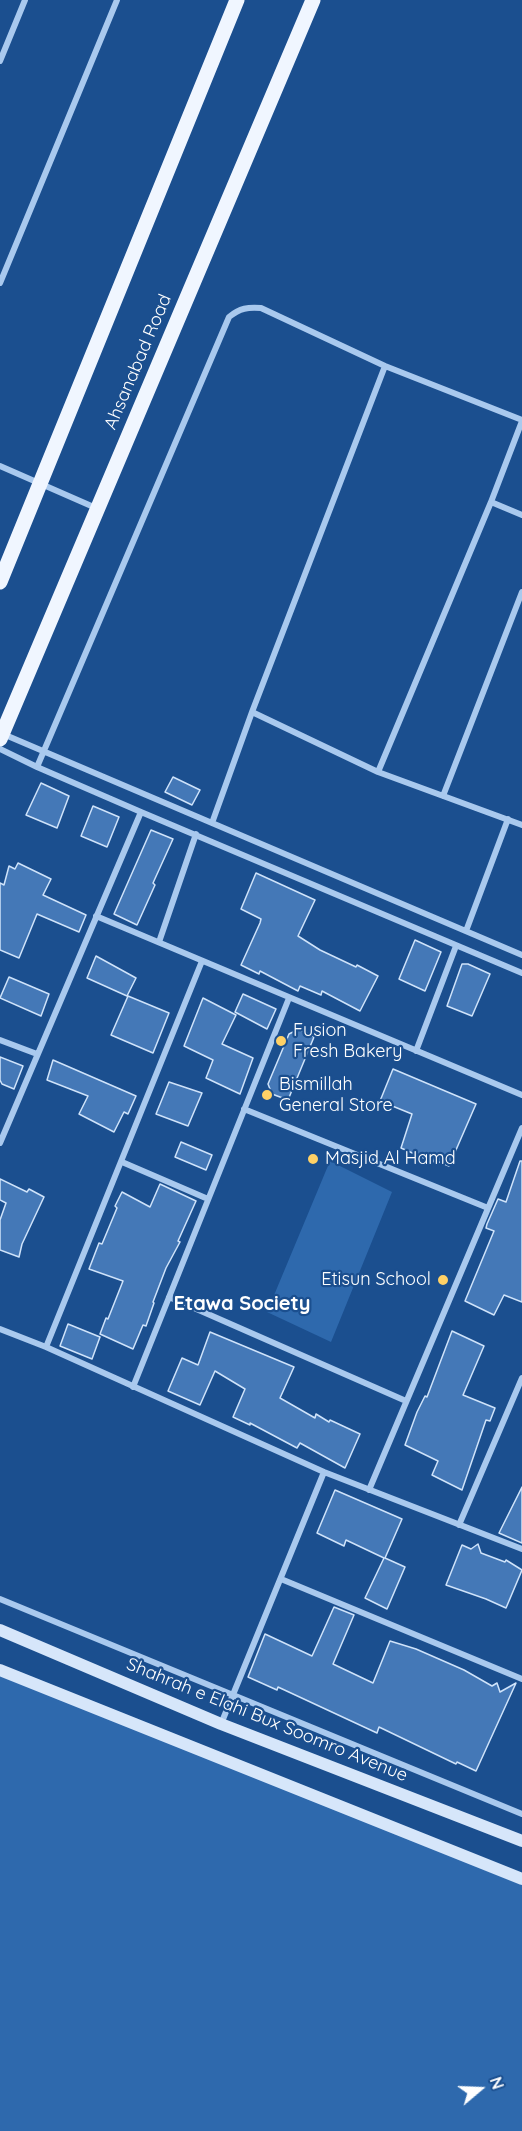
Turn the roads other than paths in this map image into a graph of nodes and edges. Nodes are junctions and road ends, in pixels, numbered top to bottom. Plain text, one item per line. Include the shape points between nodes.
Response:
1 (26, 0) edge
2 (117, 0) edge
3 (237, 0) edge
4 (313, 0) edge
5 (0, 61) edge
6 (0, 283) edge
7 (386, 366) junction
8 (522, 421) edge
9 (0, 466) edge
10 (41, 484) junction
11 (491, 502) junction
12 (97, 508) junction
13 (522, 515) edge
14 (0, 582) edge
15 (522, 592) edge
16 (252, 712) junction
17 (1, 740) edge
18 (44, 752) junction
19 (37, 767) junction
20 (378, 772) junction
21 (444, 796) junction
22 (141, 812) junction
23 (508, 819) junction
24 (212, 823) junction
25 (522, 825) edge
26 (196, 834) junction
27 (96, 916) junction
28 (466, 931) junction
29 (159, 942) junction
30 (456, 946) junction
31 (522, 955) edge
32 (202, 961) junction
33 (522, 973) edge
34 (289, 998) junction
35 (0, 1040) edge
36 (416, 1051) junction
37 (38, 1054) junction
38 (522, 1095) edge
39 (244, 1109) junction
40 (522, 1128) edge
41 (0, 1143) edge
42 (122, 1161) junction
43 (208, 1199) junction
44 (488, 1208) junction
45 (169, 1297) junction
46 (0, 1329) edge
47 (46, 1347) junction
48 (522, 1378) edge
49 (133, 1387) junction
50 (406, 1401) junction
51 (324, 1472) junction
52 (369, 1490) junction
53 (459, 1525) junction
54 (522, 1549) edge
55 (281, 1579) junction
56 (0, 1599) edge
57 (0, 1630) edge
58 (0, 1670) edge
59 (522, 1679) edge
60 (232, 1696) junction
61 (221, 1724) junction
62 (522, 1814) edge
63 (522, 1840) edge
64 (522, 1879) edge

1 - 5 street
2 - 6 street
3 - 10 main road
4 - 12 main road, Ahsanabad Road
7 - 8 street
7 - 16 street
7 - 18 street via 261,308 238,310 230,317
8 - 11 street
9 - 10 street
10 - 12 street
10 - 14 main road
11 - 13 street
11 - 20 street
12 - 17 main road, Ahsanabad Road
15 - 21 street
16 - 20 street
16 - 24 street
17 - 18 street
17 - 19 street
18 - 19 street
18 - 24 street
19 - 22 street
20 - 21 street
21 - 23 street
22 - 26 street
22 - 27 street
23 - 25 street
23 - 28 street
24 - 28 street
26 - 29 street
26 - 30 street
27 - 29 street
27 - 37 street
28 - 31 street
29 - 32 street
30 - 33 street
30 - 36 street
32 - 34 street
32 - 42 street
34 - 36 street
34 - 39 street
35 - 37 street
36 - 38 street
37 - 41 street
39 - 43 street
39 - 44 street
40 - 44 street
42 - 43 street
42 - 47 street
43 - 45 street
44 - 50 street
45 - 49 street
45 - 50 street
46 - 47 street
47 - 49 street
48 - 53 street
49 - 51 street
50 - 52 street
51 - 52 street
51 - 55 street
52 - 53 street
53 - 54 street
55 - 59 street
55 - 60 street
56 - 60 street
57 - 61 main road, Shahrah e Elahi Bux Soomro Avenue
58 - 64 main road
60 - 61 street
60 - 62 street
61 - 63 main road, Shahrah e Elahi Bux Soomro Avenue

